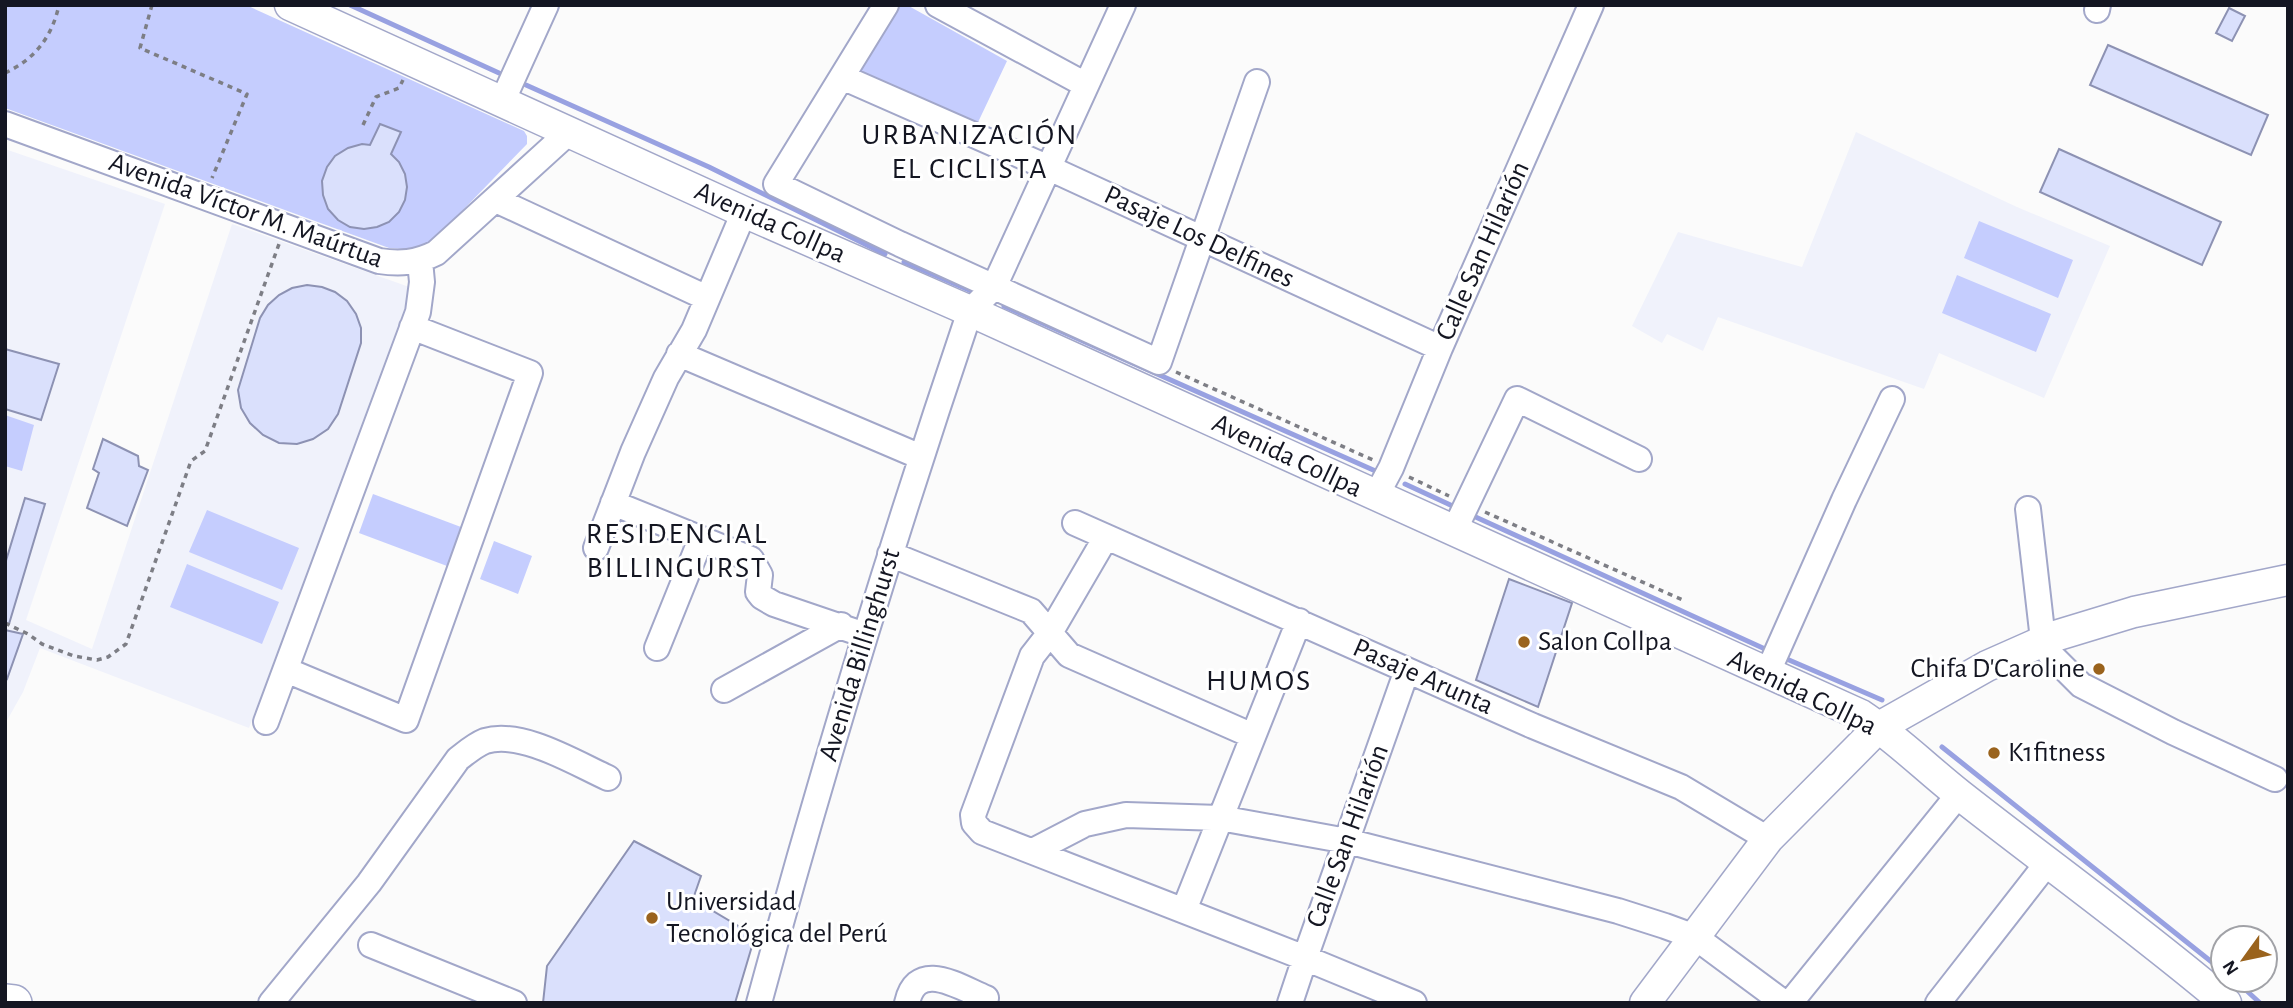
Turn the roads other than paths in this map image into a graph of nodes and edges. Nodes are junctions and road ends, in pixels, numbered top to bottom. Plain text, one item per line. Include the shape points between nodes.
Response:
1 (290, 5) edge
2 (546, 5) edge
3 (886, 5) edge
4 (938, 5) edge
5 (1123, 5) edge
6 (1591, 5) edge
7 (842, 77) junction
8 (1257, 82) dead end
9 (1086, 85) junction
10 (502, 102) junction
11 (5, 124) edge
12 (569, 132) junction
13 (1049, 168) junction
14 (496, 200) junction
15 (744, 212) junction
16 (1202, 238) junction
17 (900, 244) junction
18 (420, 261) junction
19 (886, 274) junction
20 (994, 287) junction
21 (707, 298) junction
22 (970, 311) junction
23 (412, 327) junction
24 (1440, 348) junction
25 (679, 354) junction
26 (1892, 399) dead end
27 (921, 457) junction
28 (1639, 459) dead end
29 (1376, 496) junction
30 (613, 503) junction
31 (2028, 509) dead end
32 (1075, 523) dead end
33 (1454, 531) junction
34 (1106, 537) junction
35 (701, 539) junction
36 (596, 548) dead end
37 (890, 554) junction
38 (2288, 580) edge
39 (2288, 598) edge
40 (1299, 621) junction
41 (841, 625) junction
42 (1049, 633) junction
43 (865, 635) junction
44 (2047, 647) junction
45 (657, 648) dead end
46 (285, 670) junction
47 (1407, 670) junction
48 (1767, 674) junction
49 (724, 690) dead end
50 (266, 722) dead end
51 (1885, 732) junction
52 (1253, 736) junction
53 (608, 778) dead end
54 (2275, 779) dead end
55 (1959, 794) junction
56 (1220, 818) junction
57 (1768, 839) junction
58 (1347, 841) junction
59 (1033, 851) junction
60 (2048, 862) junction
61 (1184, 910) junction
62 (1695, 937) junction
63 (371, 945) dead end
64 (1305, 958) junction
65 (986, 998) dead end
66 (5, 1002) edge
67 (14, 1003) edge
68 (271, 1003) edge
69 (514, 1003) edge
70 (759, 1003) edge
71 (907, 1003) edge
72 (1290, 1003) edge
73 (1414, 1003) edge
74 (1645, 1003) edge
75 (1784, 1003) edge
76 (1790, 1003) edge
77 (1938, 1003) edge
78 (2226, 1003) edge

1 - 10 main road, Avenida Collpa
2 - 10 street
3 - 7 street
4 - 9 street
5 - 9 street
6 - 24 street, Calle San Hilarión
7 - 13 street, Pasaje Los Delfines
7 - 17 street via 776,184
8 - 16 street
9 - 13 street
10 - 12 main road, Avenida Collpa
11 - 18 street, Avenida Víctor M. Maúrtua via 379,261
12 - 14 street, Avenida Víctor M. Maúrtua
12 - 15 main road, Avenida Collpa
13 - 16 street, Pasaje Los Delfines
13 - 20 street
14 - 18 street, Avenida Víctor M. Maúrtua via 453,240
14 - 21 street
15 - 19 main road, Avenida Collpa
15 - 21 street
16 - 20 street via 1158,362
16 - 24 street, Pasaje Los Delfines
17 - 19 street
17 - 20 street
18 - 23 street via 422,282
19 - 22 main road, Avenida Collpa
20 - 22 street
21 - 25 street
22 - 27 street, Avenida Billinghurst
22 - 29 main road, Avenida Collpa
23 - 46 street
23 - 46 street via 530,373 407,720
24 - 29 street, Calle San Hilarión
25 - 27 street
25 - 30 street
26 - 48 street
27 - 37 street, Avenida Billinghurst
28 - 33 street via 1517,399
29 - 33 main road, Avenida Collpa
30 - 35 street
30 - 36 street
31 - 44 street
32 - 34 street, Pasaje Arunta
33 - 48 main road, Avenida Collpa
34 - 40 street, Pasaje Arunta
34 - 42 street
35 - 41 street via 751,559 760,575 758,592 762,597
35 - 45 street
37 - 42 street via 1031,611
37 - 43 street, Avenida Billinghurst
38 - 44 main road via 2134,612
39 - 44 main road via 2231,606
40 - 47 street, Pasaje Arunta
40 - 52 street
41 - 43 street
41 - 49 street
42 - 52 street via 1069,655
42 - 59 street via 1032,656 973,814 982,832
43 - 70 street, Avenida Billinghurst
44 - 51 main road via 1987,666
44 - 54 street via 2081,685
46 - 50 street
47 - 57 street, Pasaje Arunta via 1681,787
47 - 58 street, Calle San Hilarión
48 - 51 main road, Avenida Collpa via 1861,715
51 - 55 main road, Avenida Collpa
51 - 57 main road via 1832,775
52 - 56 street
53 - 68 street via 517,740 498,739 474,746 458,759 369,883
55 - 60 main road, Avenida Collpa
55 - 76 street
56 - 58 street
56 - 59 street via 1126,815 1085,824
56 - 61 street
57 - 62 main road
58 - 62 street via 1618,911
58 - 64 street, Calle San Hilarión
59 - 61 street
60 - 77 street
60 - 78 main road, Avenida Collpa
61 - 64 street
62 - 74 main road
62 - 75 street
63 - 69 street
64 - 72 street, Calle San Hilarión
64 - 73 street
65 - 71 street via 934,977 915,984
66 - 67 highway

